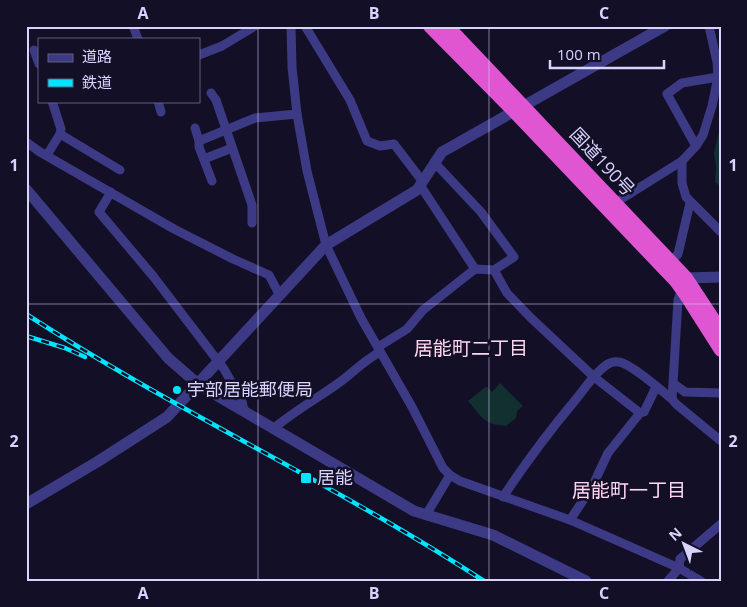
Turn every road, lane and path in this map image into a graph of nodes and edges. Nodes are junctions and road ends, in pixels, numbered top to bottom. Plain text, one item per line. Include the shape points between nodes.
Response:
1 (133, 26) edge
2 (255, 26) edge
3 (292, 26) edge
4 (305, 26) edge
5 (430, 26) edge
6 (437, 26) edge
7 (447, 26) edge
8 (665, 26) edge
9 (709, 26) edge
10 (138, 38) edge
11 (34, 50) dead end
12 (456, 51) junction
13 (200, 55) edge
14 (38, 61) edge
15 (718, 77) junction
16 (211, 93) dead end
17 (52, 102) edge
18 (158, 102) edge
19 (519, 109) junction
20 (161, 112) dead end
21 (297, 114) junction
22 (195, 128) dead end
23 (226, 130) junction
24 (60, 134) junction
25 (200, 141) junction
26 (26, 142) edge
27 (696, 146) junction
28 (232, 148) junction
29 (47, 155) junction
30 (204, 159) junction
31 (682, 160) junction
32 (434, 162) junction
33 (120, 170) dead end
34 (212, 180) dead end
35 (421, 184) junction
36 (26, 188) edge
37 (111, 192) junction
38 (615, 203) junction
39 (690, 203) junction
40 (252, 223) dead end
41 (721, 232) edge
42 (326, 245) junction
43 (671, 262) junction
44 (475, 269) junction
45 (494, 270) junction
46 (721, 277) edge
47 (681, 282) junction
48 (280, 294) junction
49 (721, 331) edge
50 (379, 349) junction
51 (721, 350) edge
52 (218, 363) junction
53 (594, 377) junction
54 (199, 384) junction
55 (674, 384) junction
56 (656, 387) junction
57 (721, 393) edge
58 (672, 399) junction
59 (244, 412) junction
60 (640, 413) junction
61 (273, 429) junction
62 (721, 440) edge
63 (450, 475) junction
64 (504, 497) junction
65 (26, 504) edge
66 (426, 515) junction
67 (570, 520) junction
68 (721, 524) edge
69 (679, 568) junction
70 (586, 581) edge
71 (668, 581) edge
72 (701, 581) edge

1 - 10 street
2 - 13 street via 222,46
3 - 21 street
4 - 35 street via 350,100 367,141 380,146 394,144
5 - 12 highway, 国道190号
6 - 12 highway, 国道190号
7 - 19 highway, 国道190号
8 - 19 street
9 - 15 street
11 - 14 street
12 - 19 highway, 国道190号
15 - 27 street via 703,135
15 - 27 street via 682,83 666,94
16 - 23 street
17 - 24 street
18 - 20 street
19 - 32 street via 442,152
19 - 38 highway, 国道190号
19 - 47 highway, 国道190号
21 - 23 street via 255,118
21 - 42 street via 307,171
22 - 25 street
23 - 25 street
23 - 28 street
24 - 29 street
24 - 33 street
25 - 30 street
26 - 29 street
27 - 31 street
28 - 30 street
28 - 40 street via 252,205
29 - 37 street
30 - 34 street
31 - 38 street
31 - 39 street via 683,190
32 - 35 street
32 - 45 street via 481,212 514,257
35 - 42 street
35 - 44 street
36 - 54 street via 168,358
37 - 48 street via 174,229 269,275
37 - 52 street via 99,212 154,276
38 - 43 highway, 国道190号
39 - 41 street
39 - 43 street via 678,254
42 - 48 street
42 - 50 street
43 - 47 highway, 国道190号
44 - 45 street
44 - 50 street via 423,310 407,329
45 - 53 street via 517,304
46 - 47 street
47 - 49 highway, 国道190号
47 - 51 highway, 国道190号
47 - 55 street
48 - 52 street
50 - 61 street via 346,378
50 - 63 street via 443,468
52 - 54 street
52 - 59 street via 242,401
53 - 56 street via 611,362 620,362
53 - 60 street
53 - 64 street via 535,450
54 - 59 street
54 - 65 street via 162,421
55 - 57 street via 686,392
55 - 58 street
56 - 58 street
56 - 60 street via 644,412
58 - 62 street
59 - 61 street
60 - 67 street via 608,453 592,487
61 - 66 street via 400,504
63 - 64 street
63 - 66 street
64 - 67 street
66 - 70 street via 493,534
67 - 69 street
68 - 69 street via 680,559
69 - 71 street
69 - 72 street

